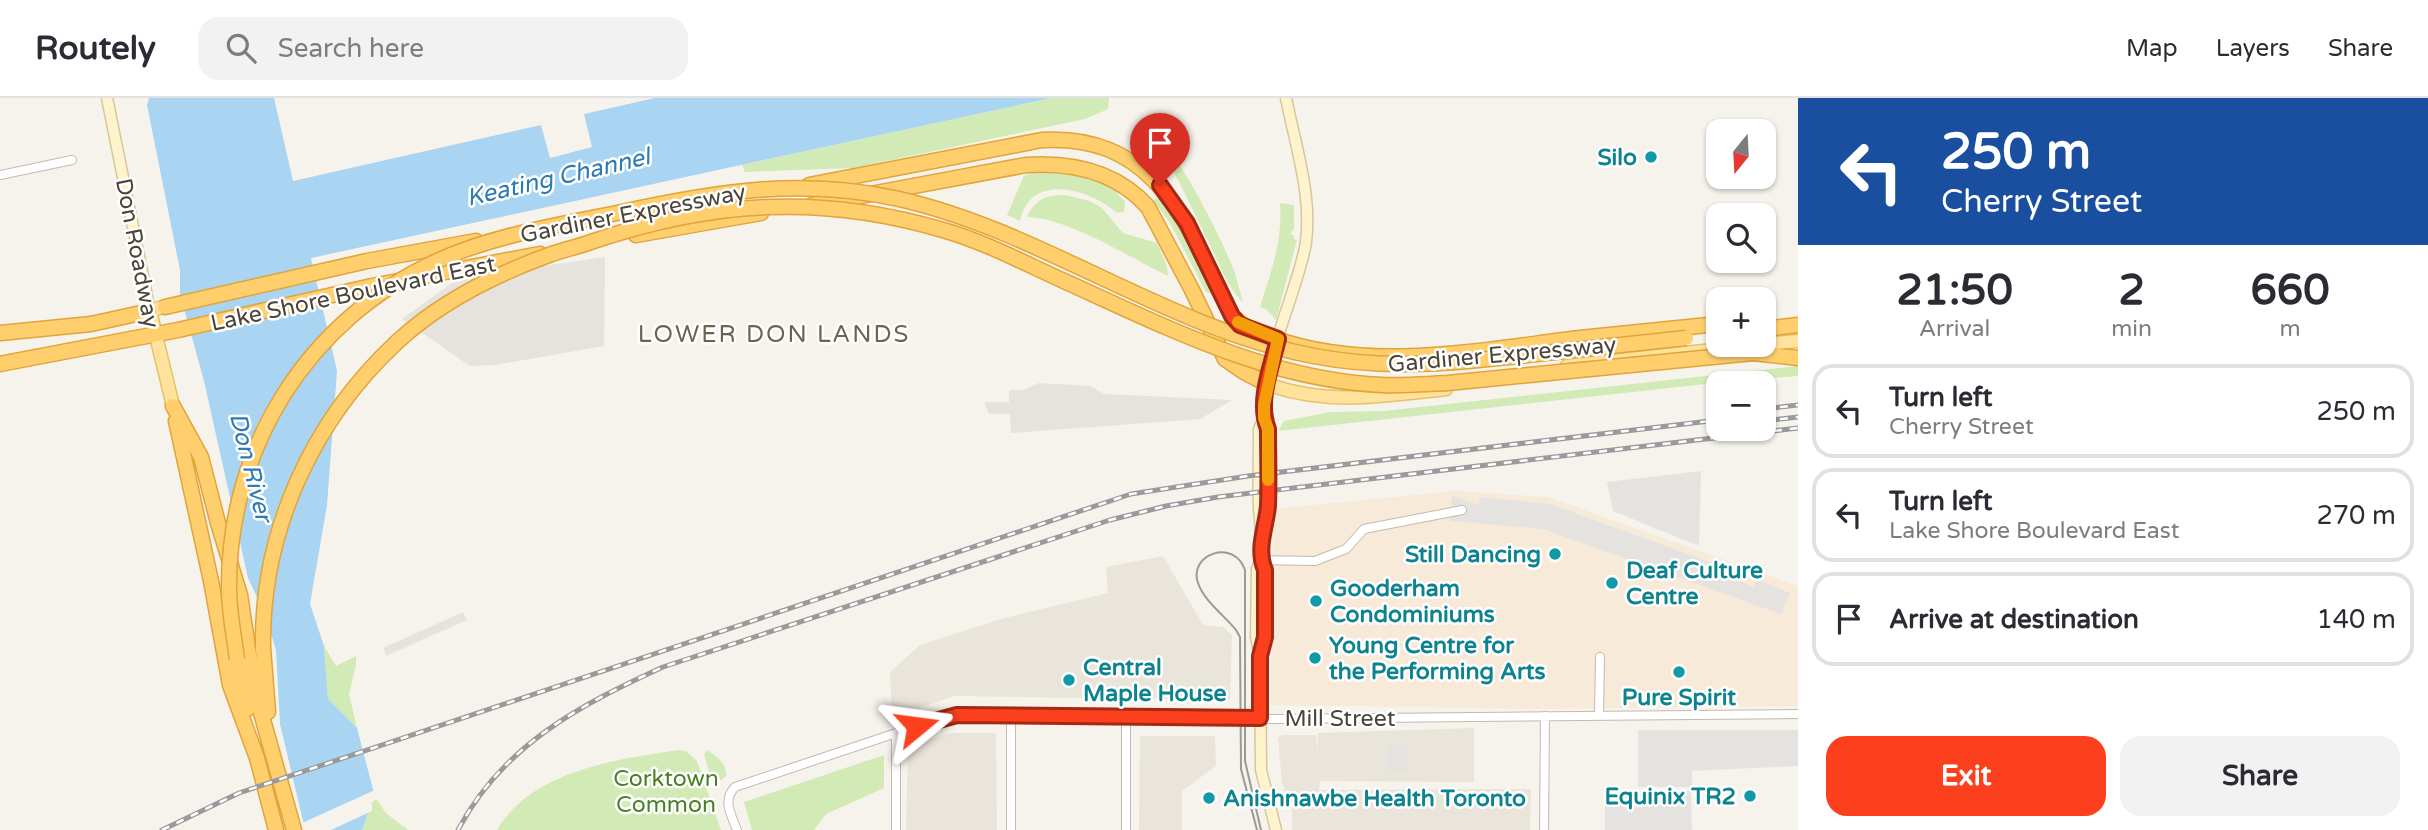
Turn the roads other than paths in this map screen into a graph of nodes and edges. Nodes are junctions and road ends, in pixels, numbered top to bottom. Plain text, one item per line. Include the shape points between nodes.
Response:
1 (107, 98) edge
2 (1286, 98) edge
3 (955, 157) junction
4 (72, 160) dead end
5 (1008, 169) junction
6 (0, 175) edge
7 (165, 307) joint
8 (150, 311) junction
9 (1798, 316) edge
10 (1776, 319) edge
11 (1706, 325) edge
12 (1798, 325) edge
13 (1776, 328) edge
14 (0, 333) edge
15 (155, 335) junction
16 (1706, 335) edge
17 (1278, 339) junction
18 (1798, 341) edge
19 (1776, 344) edge
20 (1776, 347) edge
21 (1798, 348) edge
22 (1706, 352) edge
23 (1776, 352) edge
24 (1706, 353) edge
25 (1798, 358) edge
26 (0, 364) edge
27 (1267, 384) junction
28 (173, 406) junction
29 (1462, 510) dead end
30 (1261, 560) junction
31 (1600, 657) dead end
32 (1798, 714) edge
33 (1011, 716) junction
34 (1545, 716) junction
35 (1599, 716) junction
36 (1126, 718) junction
37 (1260, 718) junction
38 (896, 733) junction
39 (257, 758) junction
40 (274, 759) junction
41 (276, 830) edge
42 (295, 830) edge
43 (737, 830) edge
44 (896, 830) edge
45 (1011, 830) edge
46 (1126, 830) edge
47 (1276, 830) edge
48 (1544, 830) edge

1 - 8 street, Don Roadway
2 - 17 street via 1307,221 1300,269
3 - 5 highway
3 - 7 highway, Lake Shore Boulevard East via 806,186 749,188 367,261
3 - 17 highway, Lake Shore Boulevard East via 1054,139 1091,145 1130,160 1174,202 1232,316 1240,325
4 - 6 street
5 - 15 highway, Lake Shore Boulevard East via 678,226 372,286
5 - 27 highway, Lake Shore Boulevard East via 1076,166 1121,183 1139,197 1225,359
7 - 8 main road, Lake Shore Boulevard East
8 - 14 highway, Lake Shore Boulevard East via 91,324
8 - 15 main road, Don Roadway
9 - 10 highway
11 - 17 highway, Lake Shore Boulevard East via 1443,354 1384,356
12 - 13 highway
15 - 26 highway, Lake Shore Boulevard East
15 - 28 main road, Don Roadway
16 - 39 highway, Gardiner Expressway, bridge via 1465,362 1356,363 1291,351 1224,331 959,217 898,199 816,188 721,192 474,247 439,260 355,312 293,379 254,453 240,500 229,588 237,659
17 - 27 street
18 - 19 main road, Lake Shore Boulevard East
20 - 21 highway, Gardiner Expressway
22 - 27 main road, Lake Shore Boulevard East via 1579,363 1485,384 1402,394 1318,398
23 - 25 highway
24 - 40 highway, Gardiner Expressway, bridge via 1448,383 1358,383 1290,372 1234,354 992,249 894,218 828,207 773,206 701,214 627,230 528,263 464,293 410,330 336,410 307,458 284,513 266,590 262,648
27 - 30 street via 1268,508
28 - 39 highway via 230,685
28 - 40 highway via 201,457 240,595 254,688
29 - 30 street via 1364,529 1346,549 1315,561
30 - 37 street via 1265,637 1260,656
31 - 35 street
32 - 35 street, Mill Street
33 - 36 street, Mill Street
33 - 38 street, Mill Street via 950,716
33 - 45 street
34 - 35 street, Mill Street
34 - 37 street, Mill Street
34 - 48 street
36 - 37 street, Mill Street
36 - 46 street
37 - 47 street via 1261,770
38 - 43 street, Mill Street via 739,786 728,794 727,803
38 - 44 street
39 - 41 highway
40 - 42 highway

